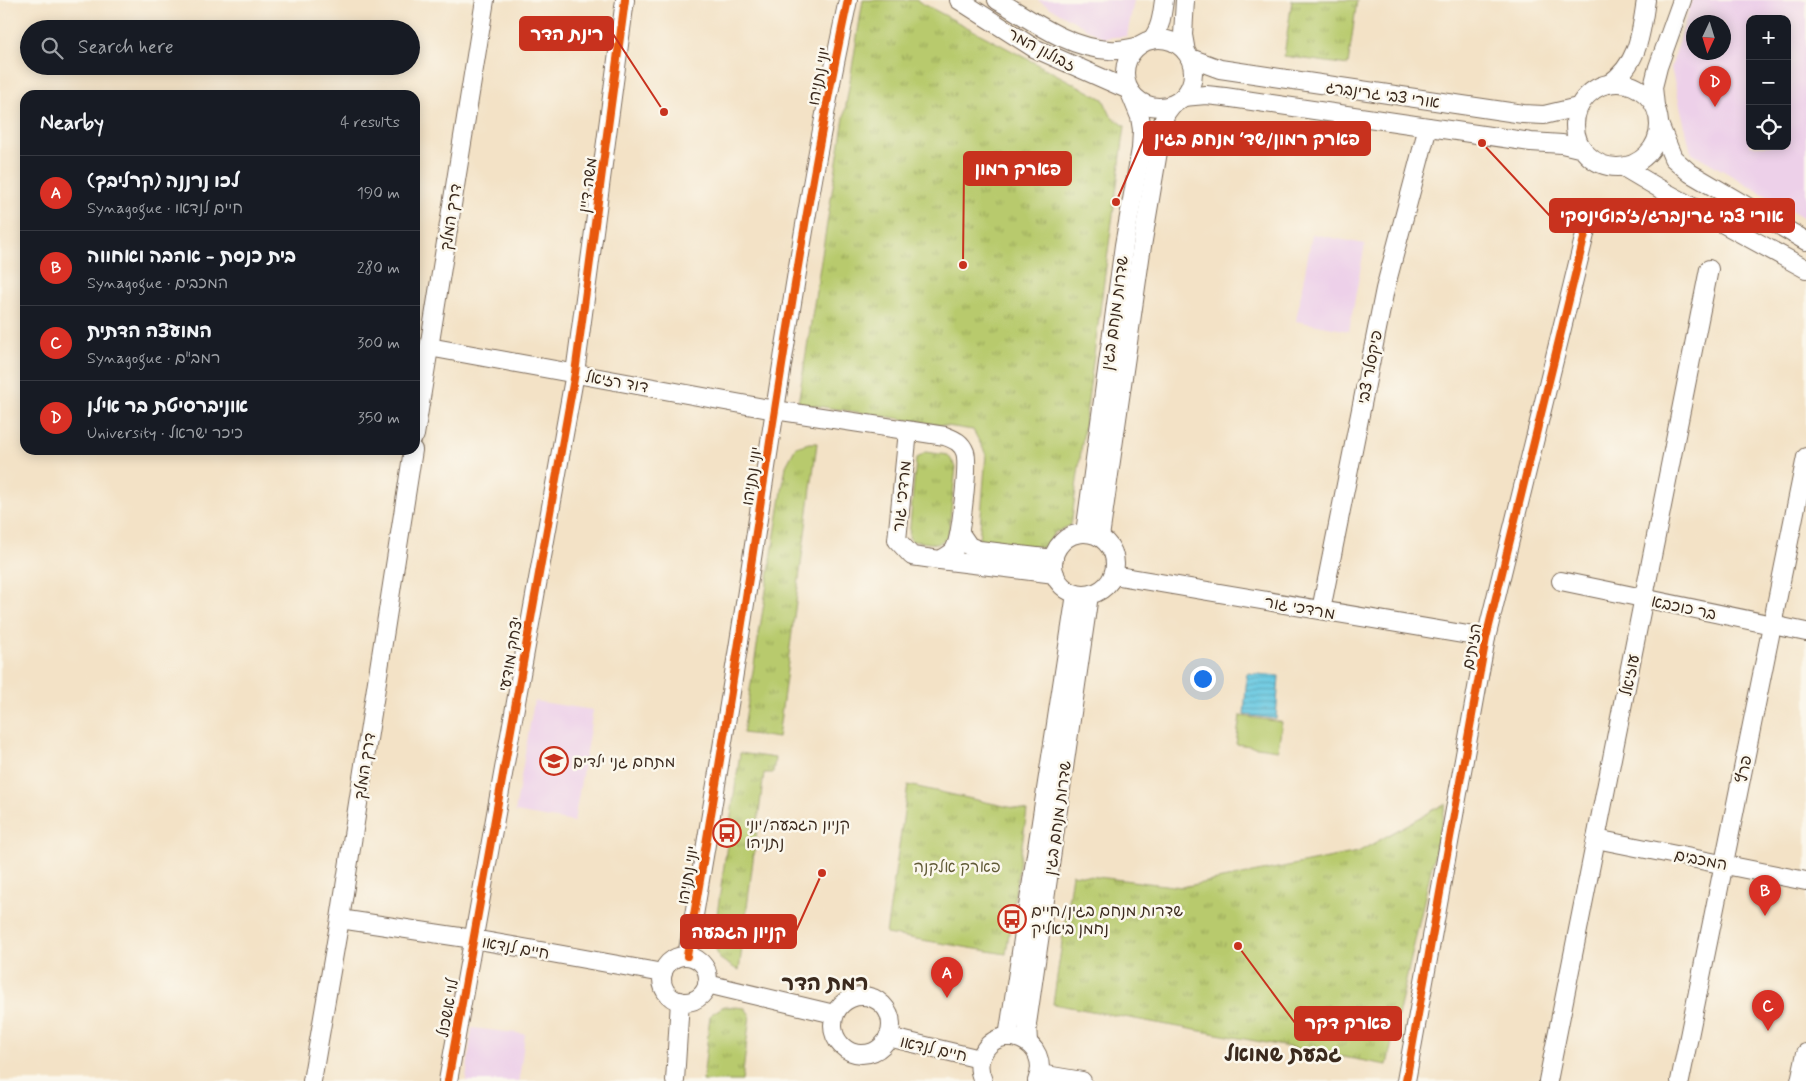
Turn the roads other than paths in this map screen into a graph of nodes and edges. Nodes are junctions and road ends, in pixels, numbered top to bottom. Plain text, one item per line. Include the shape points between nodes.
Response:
1 (485, 0) edge
2 (625, 0) edge
3 (848, 0) edge
4 (959, 0) edge
5 (997, 0) edge
6 (1164, 0) edge
7 (1185, 0) edge
8 (1646, 0) edge
9 (1682, 0) edge
10 (1143, 43) junction
11 (1188, 55) junction
12 (1610, 84) junction
13 (1130, 92) junction
14 (1178, 101) junction
15 (1655, 106) junction
16 (1578, 107) junction
17 (1659, 124) junction
18 (1428, 127) junction
19 (1583, 149) junction
20 (1623, 166) junction
21 (1588, 222) dead end
22 (1806, 241) edge
23 (1709, 269) dead end
24 (1806, 269) edge
25 (429, 347) junction
26 (575, 373) junction
27 (420, 404) edge
28 (775, 410) junction
29 (908, 431) junction
30 (412, 455) edge
31 (1806, 457) edge
32 (960, 533) junction
33 (1092, 535) junction
34 (940, 560) junction
35 (1054, 566) junction
36 (1113, 575) junction
37 (1561, 581) dead end
38 (1082, 594) junction
39 (1644, 598) junction
40 (1321, 610) junction
41 (1772, 625) junction
42 (1806, 632) edge
43 (1486, 638) junction
44 (1596, 839) junction
45 (1724, 864) junction
46 (1806, 881) edge
47 (340, 919) junction
48 (473, 939) junction
49 (687, 956) junction
50 (663, 973) junction
51 (708, 984) junction
52 (680, 1001) junction
53 (834, 1014) junction
54 (1008, 1036) junction
55 (888, 1038) junction
56 (1028, 1042) junction
57 (1806, 1053) edge
58 (980, 1059) junction
59 (1039, 1078) edge
60 (312, 1081) edge
61 (448, 1081) edge
62 (675, 1081) edge
63 (983, 1081) edge
64 (1082, 1081) edge
65 (1406, 1081) edge
66 (1548, 1081) edge
67 (1680, 1081) edge
68 (1800, 1081) edge

1 - 25 street, דרך המלך
2 - 26 street, משה דיין
3 - 28 street, יוני נתניהו via 829,88
4 - 13 street, זבולון המר via 1034,48
5 - 10 street, זבולון המר via 1072,42 1108,50
6 - 10 street via 1156,35
7 - 11 street via 1183,35
8 - 12 street via 1634,58 1619,78
9 - 15 street via 1658,67 1653,87
10 - 11 street via 1162,39 1174,42
10 - 13 street via 1128,57 1124,67 1124,79
11 - 14 street via 1192,83
11 - 16 street, אורי צבי גרינברג via 1220,69 1523,114 1553,114
12 - 15 street via 1628,84 1640,90
12 - 16 street via 1593,90
13 - 14 street via 1138,101 1154,108
13 - 33 street, שדרות מנחם בגין via 1140,117 1141,149 1124,245
14 - 18 street, אורי צבי גרינברג via 1206,95
14 - 33 street, שדרות מנחם בגין via 1166,113 1163,122
15 - 17 street
16 - 19 street via 1575,133
17 - 20 street via 1658,136 1645,156
17 - 22 street via 1673,158 1690,173
18 - 19 street, אורי צבי גרינברג
18 - 40 street, פיקסלר צבי via 1385,289
19 - 20 street via 1598,163
20 - 24 street
21 - 43 street, הזיתים
23 - 39 street, עוזיאל
25 - 26 street, דוד רזיאל
25 - 27 street, דרך המלך
26 - 28 street, דוד רזיאל
26 - 48 street, יצחק מודעי
28 - 29 street
28 - 49 street, יוני נתניהו
29 - 32 street via 958,441 965,454
29 - 34 street, מרדכי גור via 897,540 912,556
30 - 47 street, דרך המלך
31 - 41 street, פרץ
32 - 34 street via 955,550
32 - 35 street via 969,546 979,550
33 - 35 street via 1068,538 1061,543
33 - 36 street via 1107,543 1115,558
34 - 35 street, מרדכי גור
35 - 38 street via 1059,582 1067,590
36 - 38 street via 1099,591
36 - 40 street, מרדכי גור
37 - 39 street, בר כוכבא
38 - 54 street, שדרות מנחם בגין
38 - 56 street, שדרות מנחם בגין via 1027,1024
39 - 41 street, בר כוכבא
39 - 44 street, עוזיאל
40 - 43 street, מרדכי גור
41 - 42 street, בר כוכבא
41 - 45 street, פרץ
43 - 65 street, הזיתים
44 - 45 street, המכבים
44 - 66 street, עוזיאל
45 - 46 street, המכבים
45 - 67 street, פרץ
47 - 48 street, חיים לנדאו
47 - 60 street, דרך המלך
48 - 50 street, חיים לנדאו
48 - 61 street, לוי אשכול
49 - 50 street via 672,961
49 - 51 street via 705,968
50 - 52 street via 665,989
51 - 52 street via 695,1000
51 - 53 street
52 - 62 street
53 - 55 street via 836,1039 849,1051 857,1054 876,1051
53 - 55 street via 852,997 871,997 880,1002 890,1018
54 - 56 street
54 - 58 street via 990,1044
55 - 58 street, חיים לנדאו
56 - 59 street via 1039,1056
57 - 68 street
58 - 63 street
59 - 64 street

